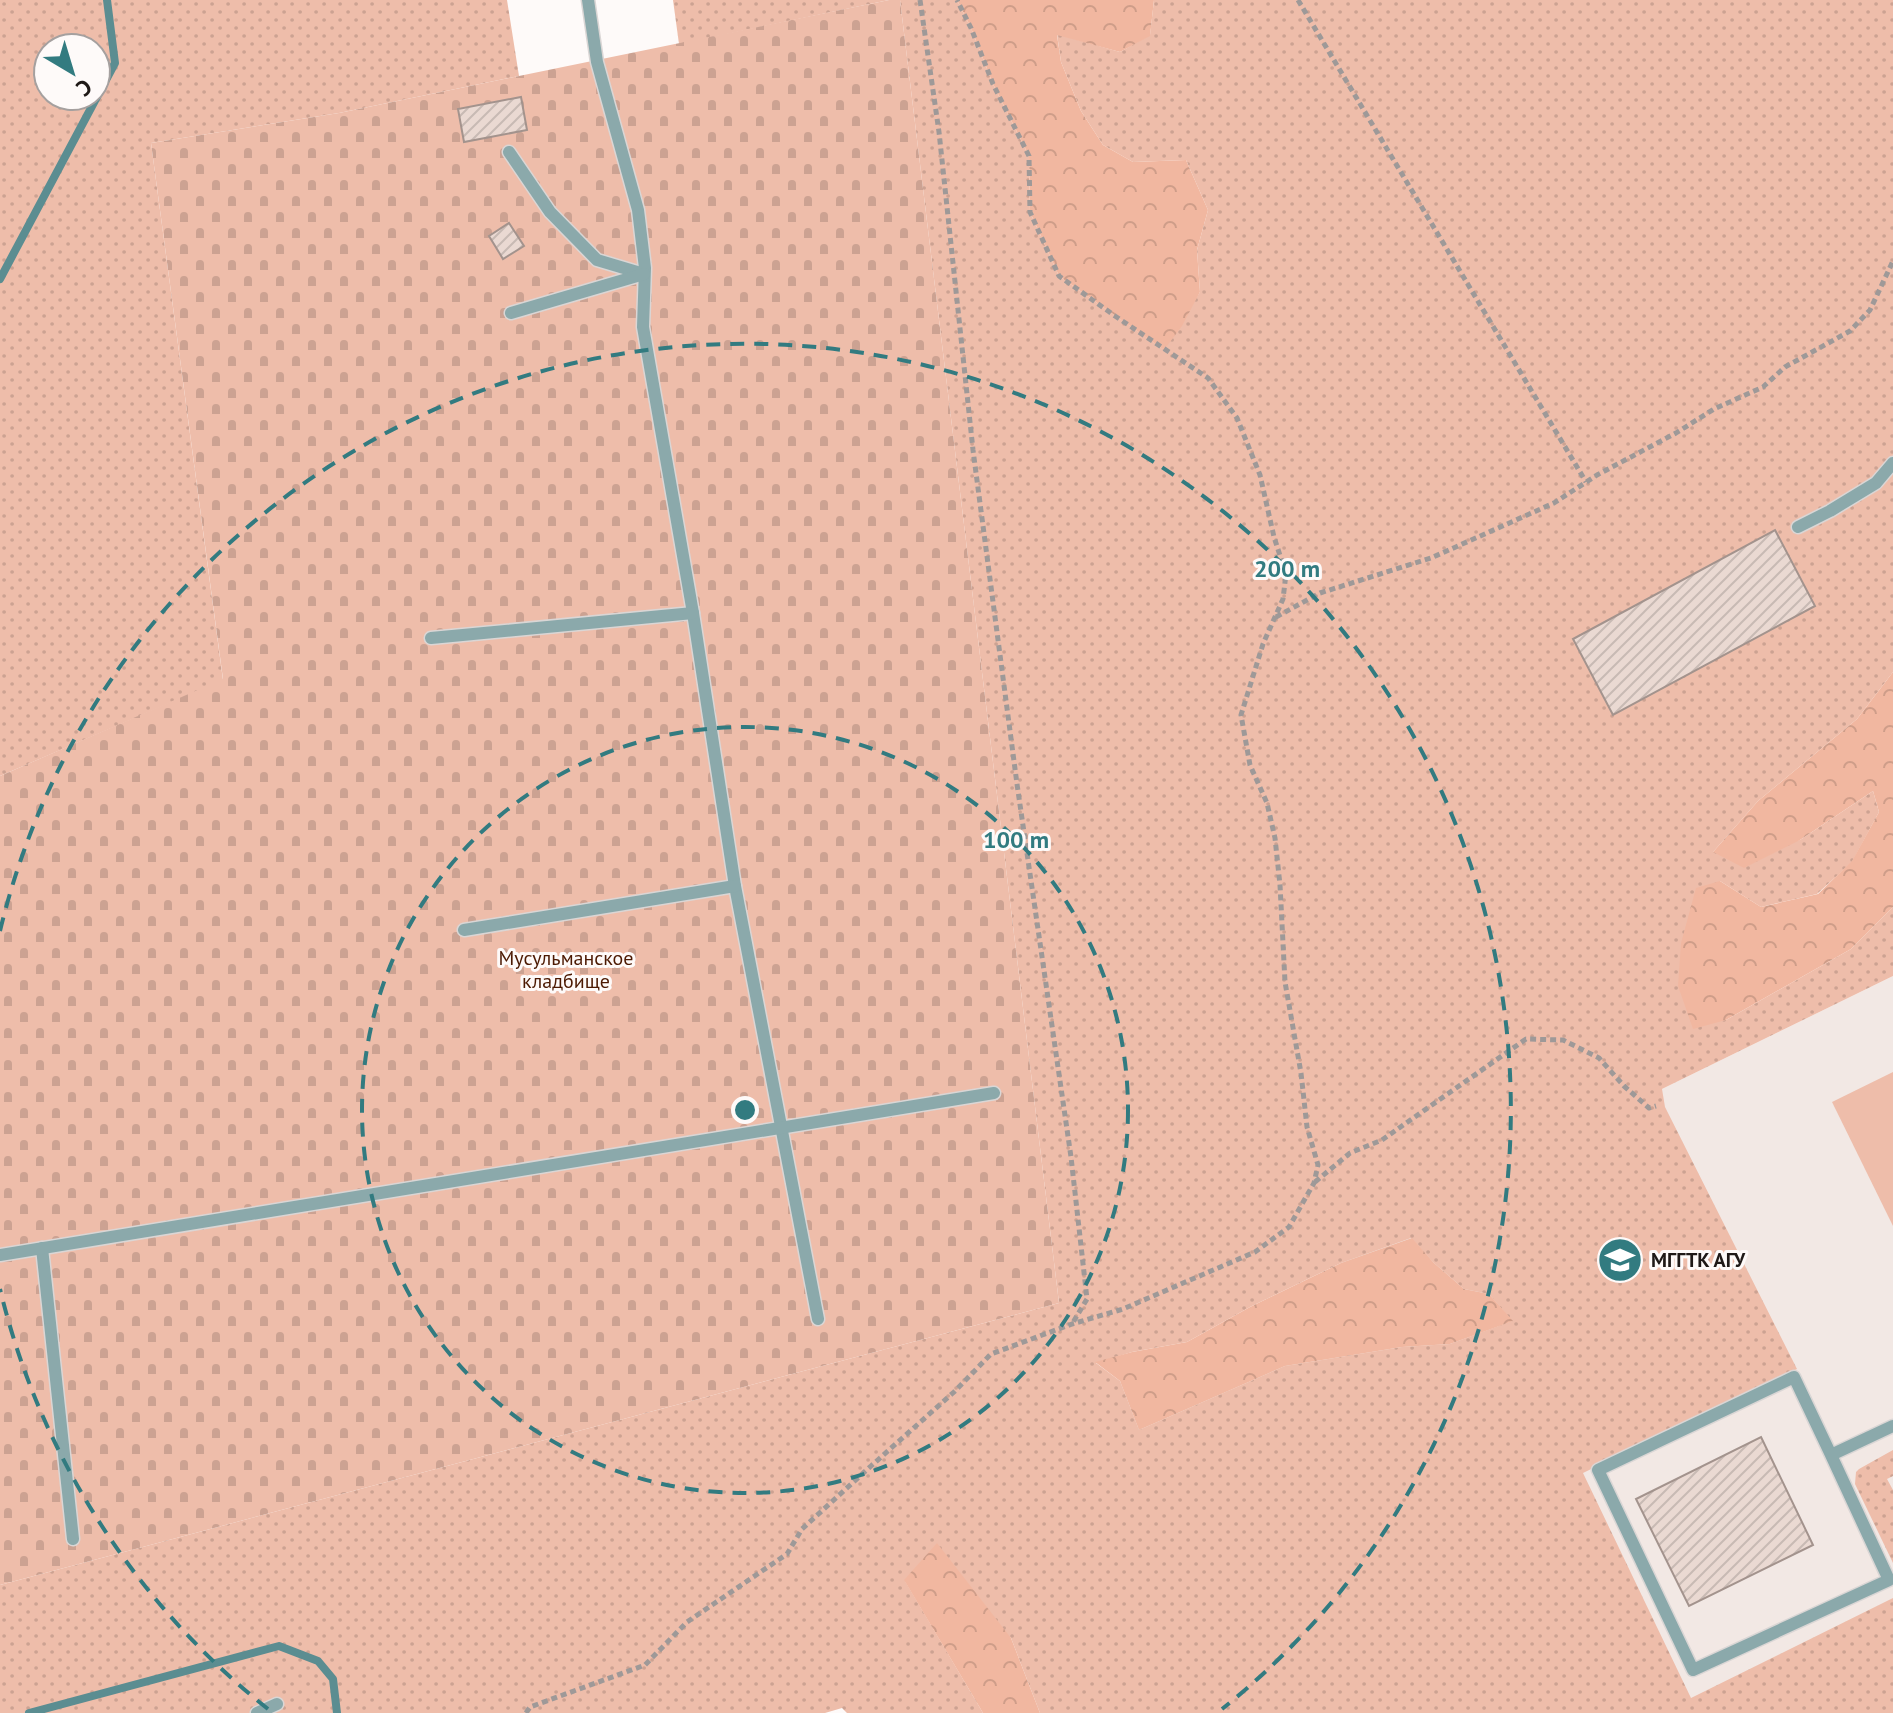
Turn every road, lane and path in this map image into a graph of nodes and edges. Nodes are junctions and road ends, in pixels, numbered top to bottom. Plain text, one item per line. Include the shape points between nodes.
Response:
1 (588, 0) edge
2 (920, 0) edge
3 (957, 0) edge
4 (1298, 0) edge
5 (509, 152) dead end
6 (1893, 261) edge
7 (644, 274) junction
8 (511, 313) dead end
9 (1893, 463) edge
10 (1586, 482) junction
11 (1798, 527) dead end
12 (693, 613) junction
13 (1275, 618) junction
14 (431, 638) dead end
15 (735, 886) junction
16 (464, 930) dead end
17 (994, 1093) dead end
18 (1656, 1106) dead end
19 (782, 1128) junction
20 (1314, 1183) junction
21 (42, 1248) junction
22 (0, 1255) edge
23 (818, 1319) dead end
24 (1072, 1324) junction
25 (1893, 1426) edge
26 (1831, 1455) junction
27 (73, 1539) dead end
28 (277, 1704) dead end
29 (257, 1713) edge
30 (526, 1713) edge

1 - 7 lane via 597,62 638,210
2 - 24 path via 977,480 1071,1157 1087,1299
3 - 13 path via 1029,156 1030,212 1059,276 1208,378 1237,418 1260,475 1286,574
4 - 10 path
5 - 7 lane via 550,212 597,260
6 - 10 path via 1870,310 1850,331 1785,367 1763,387
7 - 8 lane
7 - 12 lane via 643,327
9 - 11 lane via 1876,483
10 - 13 path via 1554,503 1431,558 1320,593
12 - 14 lane
12 - 15 lane
13 - 20 path via 1241,715 1250,765 1275,838 1285,982 1307,1127 1318,1165
15 - 16 lane
15 - 19 lane
17 - 19 lane
18 - 20 path via 1649,1108 1599,1058 1563,1040 1526,1039 1382,1140 1350,1153
19 - 21 lane
19 - 23 lane
20 - 24 path via 1289,1227 1255,1252 1123,1309
21 - 22 lane
21 - 27 lane
24 - 30 path via 991,1354 802,1529 787,1554 687,1622 645,1665 530,1707
25 - 26 lane
26 - 26 lane via 1889,1580 1693,1670 1598,1470 1794,1377
28 - 29 lane

